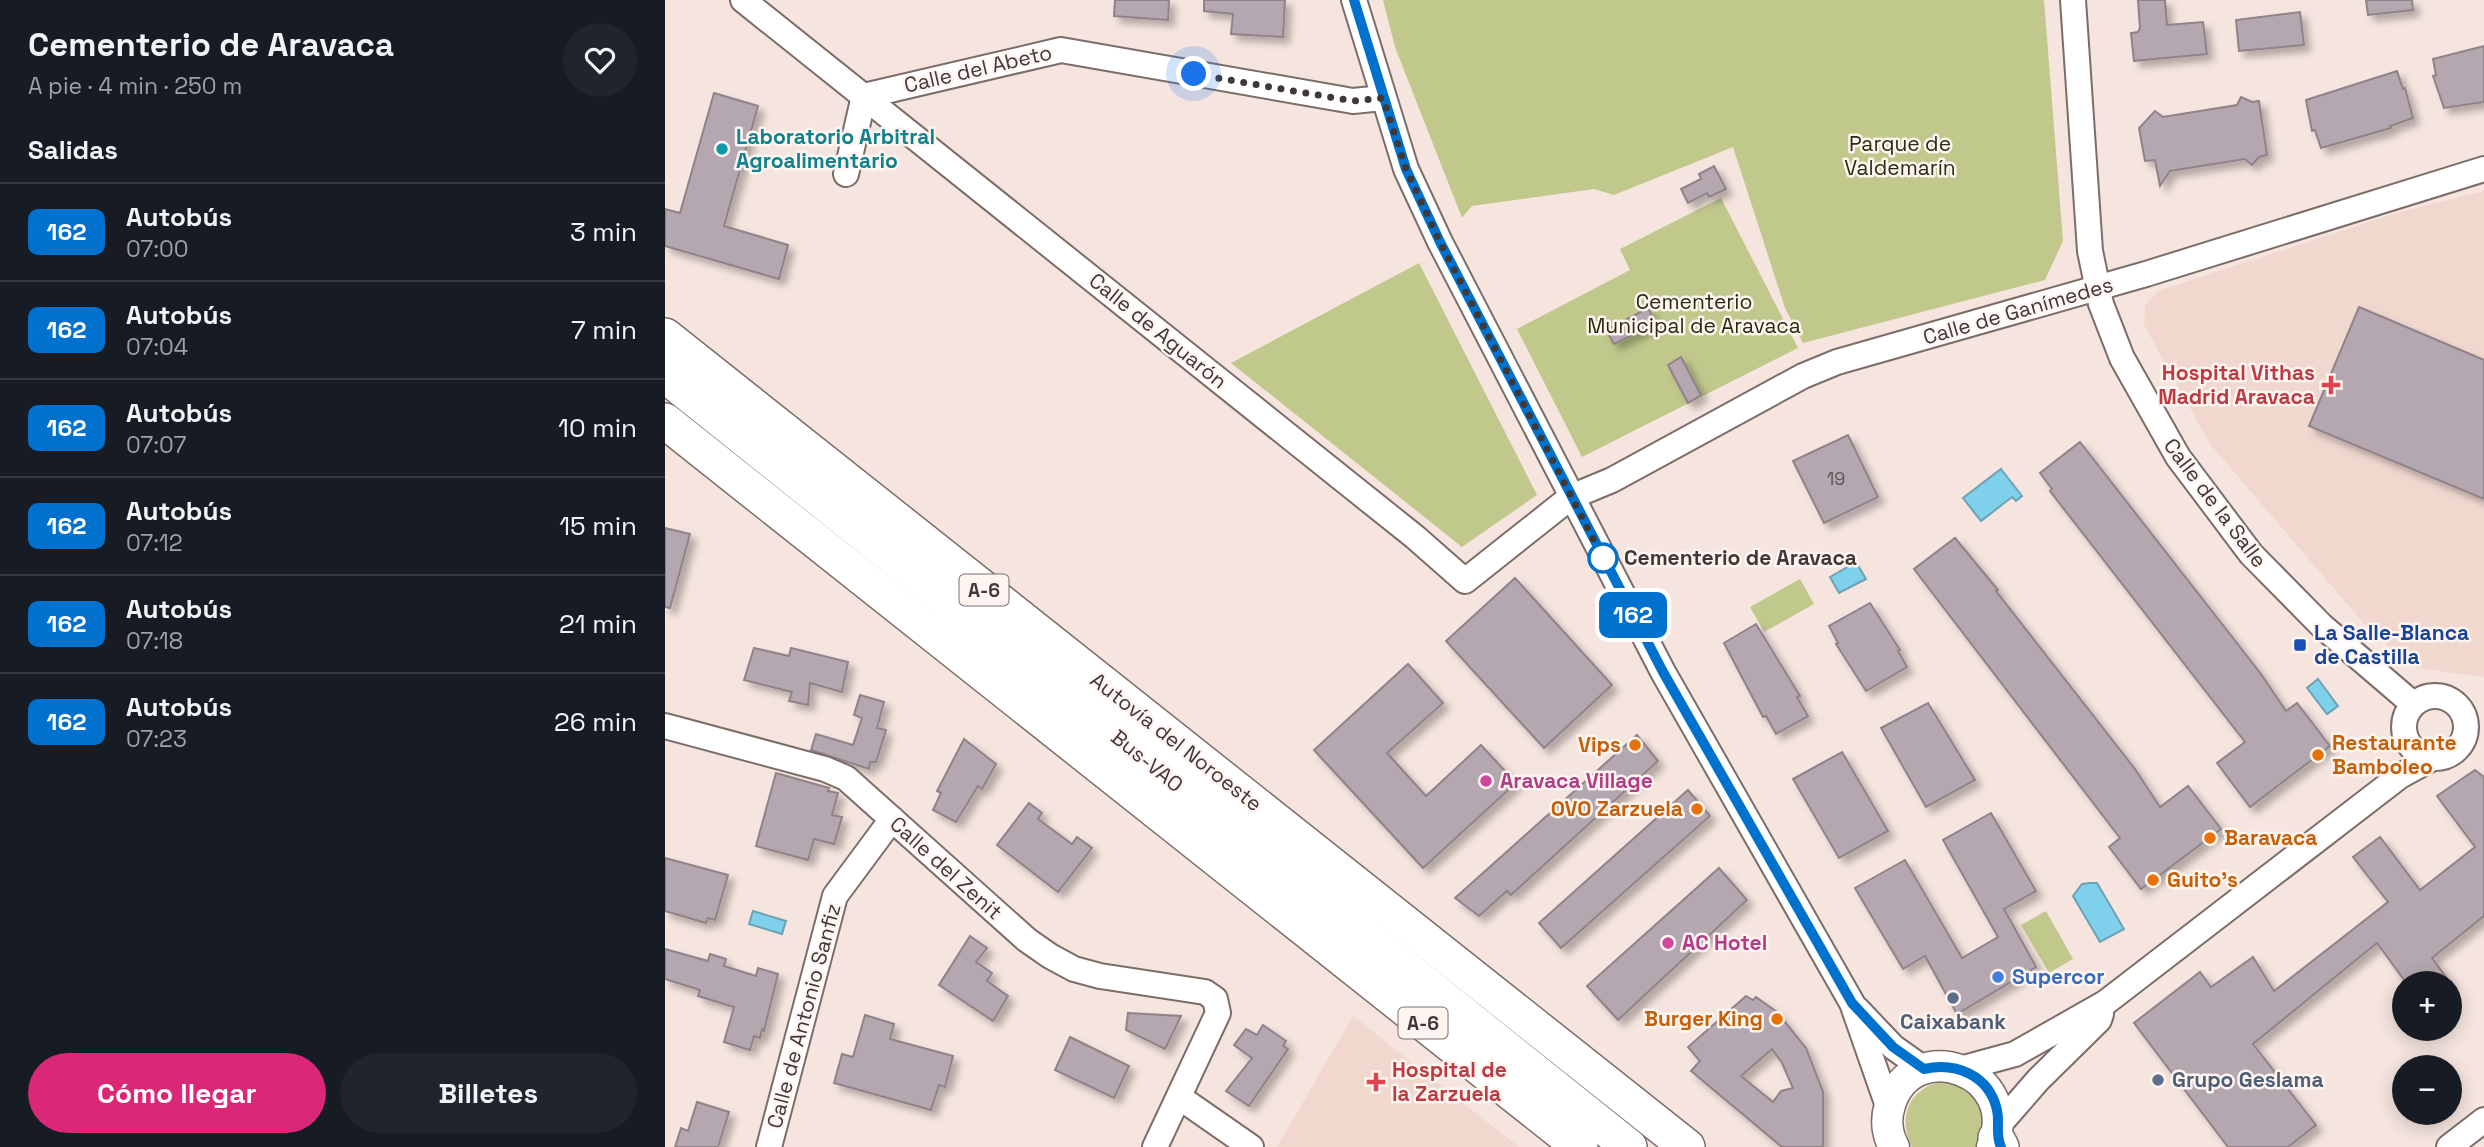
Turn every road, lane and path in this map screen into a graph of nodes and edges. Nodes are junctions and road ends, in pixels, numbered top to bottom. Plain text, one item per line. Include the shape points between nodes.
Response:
1 (743, 0) edge
2 (1354, 0) edge
3 (2073, 0) edge
4 (864, 96) junction
5 (1383, 98) junction
6 (2484, 169) edge
7 (846, 174) dead end
8 (2098, 288) junction
9 (665, 310) edge
10 (665, 336) edge
11 (665, 375) edge
12 (665, 421) edge
13 (1571, 497) junction
14 (2413, 704) junction
15 (665, 726) edge
16 (2475, 732) edge
17 (2405, 736) junction
18 (2433, 758) junction
19 (2381, 790) junction
20 (892, 820) junction
21 (1303, 843) junction
22 (1266, 899) junction
23 (1852, 1003) junction
24 (2105, 1003) junction
25 (1533, 1024) junction
26 (1924, 1069) junction
27 (1960, 1069) junction
28 (1179, 1097) junction
29 (1889, 1109) junction
30 (2484, 1120) edge
31 (1997, 1140) edge
32 (1891, 1145) edge
33 (769, 1147) edge
34 (1155, 1147) edge
35 (1251, 1147) edge
36 (1555, 1147) edge
37 (1580, 1147) edge
38 (1629, 1147) edge
39 (1687, 1147) edge
40 (1711, 1147) edge
41 (2449, 1147) edge

1 - 4 street, Calle de Aguarón
2 - 5 street
3 - 8 street, Calle de la Salle via 2090,251
4 - 5 street, Calle del Abeto via 1061,50 1353,101
4 - 7 street
4 - 13 street, Calle de Aguarón via 1465,581
5 - 13 street via 1406,169 1440,242
6 - 8 street, Calle de Ganímedes
8 - 13 street, Calle de Ganímedes via 1837,362
8 - 14 street, Calle de la Salle via 2107,325 2140,394 2209,501 2296,603
9 - 21 highway via 1230,764
10 - 21 highway, Autovía del Noroeste / A-6
11 - 38 highway, Bus-VAO
12 - 22 highway, A-6
13 - 23 street via 1667,679
14 - 16 street via 2430,696 2448,698
14 - 17 street via 2404,719
15 - 20 street, Calle del Zenit via 825,768 846,778
16 - 18 street via 2459,747
17 - 18 street via 2416,751
17 - 19 street via 2399,761
18 - 19 street
19 - 24 street
20 - 28 street, Calle del Zenit via 1050,956 1100,976 1205,992 1215,999 1218,1013
20 - 33 street, Calle de Antonio Sanfiz via 835,896
21 - 25 highway, Autovía del Noroeste / A-6
22 - 36 highway
22 - 37 highway, A-6
23 - 26 street via 1893,1047
23 - 29 street
24 - 27 street via 2015,1054
24 - 31 street via 2099,1020 2038,1080
25 - 39 highway, Autovía del Noroeste / A-6
25 - 40 highway via 1584,1049
26 - 27 main road
26 - 29 main road via 1905,1080
27 - 31 main road via 1974,1075 1993,1097
28 - 34 street
28 - 35 street
29 - 32 main road
30 - 41 street

